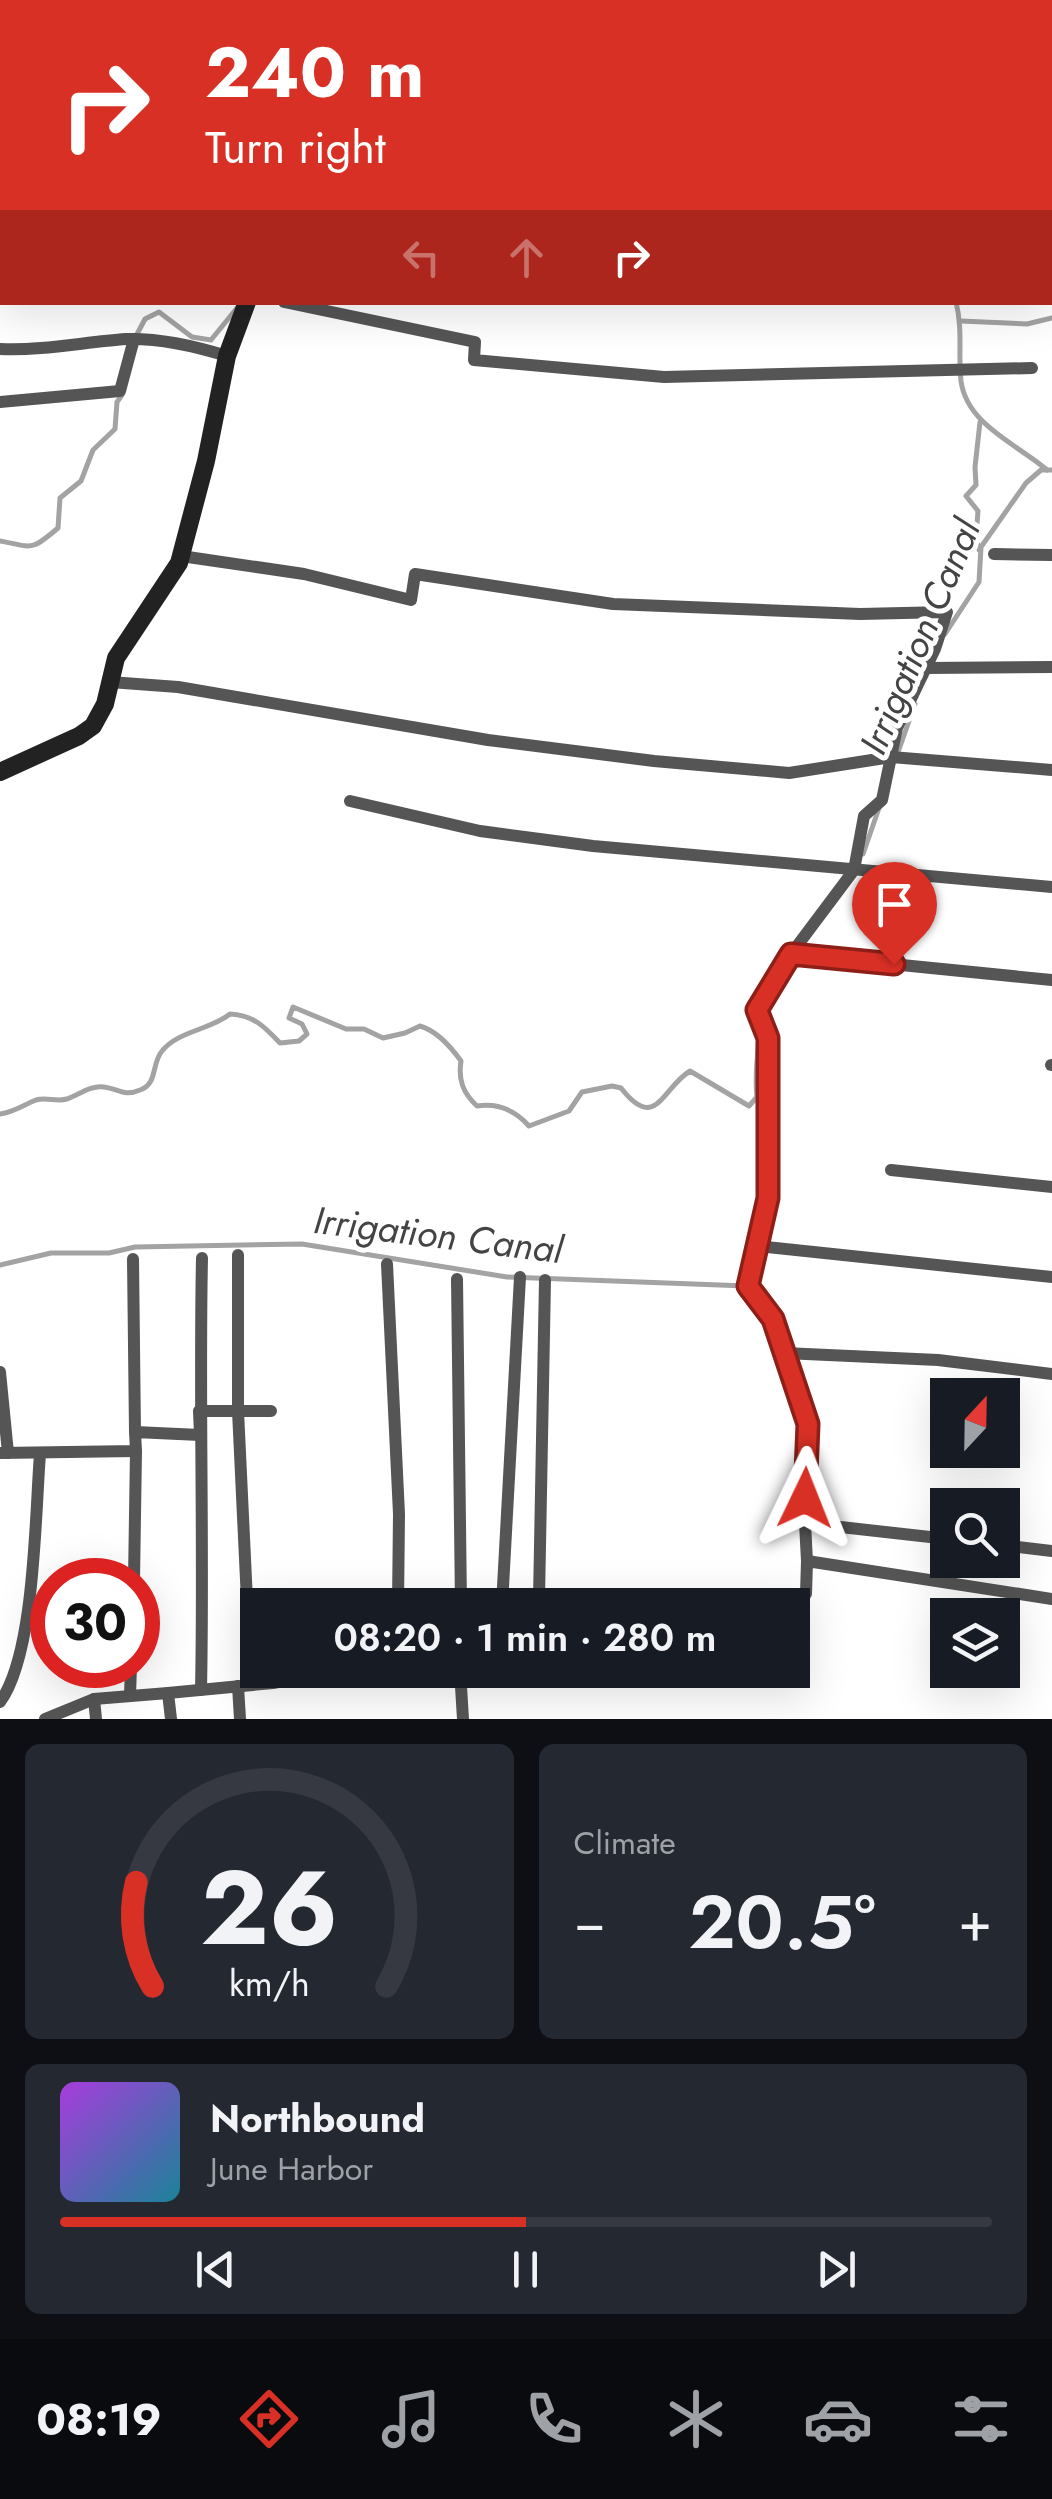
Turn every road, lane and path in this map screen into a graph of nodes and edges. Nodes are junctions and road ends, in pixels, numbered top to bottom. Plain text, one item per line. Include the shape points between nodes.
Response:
1 (246, 305) edge
2 (298, 305) edge
3 (134, 340) junction
4 (0, 349) edge
5 (227, 356) junction
6 (1032, 368) dead end
7 (0, 402) edge
8 (994, 554) dead end
9 (1052, 555) edge
10 (180, 556) junction
11 (1052, 667) edge
12 (926, 668) junction
13 (110, 682) junction
14 (891, 758) junction
15 (1052, 770) edge
16 (0, 772) edge
17 (350, 801) dead end
18 (854, 870) junction
19 (1052, 887) edge
20 (791, 954) junction
21 (1052, 980) edge
22 (891, 1170) dead end
23 (1052, 1188) edge
24 (758, 1246) junction
25 (238, 1255) dead end
26 (202, 1258) dead end
27 (134, 1259) dead end
28 (386, 1264) dead end
29 (520, 1277) dead end
30 (1052, 1277) edge
31 (457, 1279) dead end
32 (545, 1280) dead end
33 (784, 1352) junction
34 (0, 1372) edge
35 (1052, 1374) edge
36 (199, 1411) junction
37 (238, 1411) junction
38 (270, 1411) dead end
39 (135, 1432) junction
40 (136, 1451) junction
41 (4, 1453) edge
42 (40, 1454) junction
43 (804, 1522) junction
44 (930, 1537) edge
45 (1020, 1548) edge
46 (1052, 1551) edge
47 (134, 1558) edge
48 (807, 1561) junction
49 (242, 1588) edge
50 (398, 1588) edge
51 (462, 1588) edge
52 (503, 1588) edge
53 (539, 1588) edge
54 (806, 1588) edge
55 (1052, 1598) edge
56 (240, 1686) edge
57 (130, 1688) edge
58 (244, 1688) edge
59 (461, 1688) edge
60 (201, 1690) junction
61 (168, 1692) junction
62 (130, 1696) junction
63 (94, 1699) junction
64 (0, 1702) edge
65 (45, 1719) edge
66 (96, 1719) edge
67 (171, 1719) edge
68 (240, 1719) edge
69 (463, 1719) edge

1 - 5 street
2 - 6 street via 475,342 474,360 644,376
3 - 4 street
3 - 5 street
3 - 7 street via 120,392
5 - 10 street
8 - 9 street
10 - 12 street via 304,574 410,600 415,574 613,604 947,612
10 - 13 street via 116,658
11 - 12 street
12 - 14 street via 897,728
13 - 14 street via 674,763 789,773
13 - 16 street via 93,726
14 - 15 street
14 - 18 street via 882,800 864,816
17 - 18 street via 480,832
18 - 19 street
18 - 20 street
20 - 21 street
20 - 24 street via 757,1010 768,1038 768,1198
22 - 23 street
24 - 30 street
24 - 33 street via 748,1286 773,1319
25 - 37 street
26 - 36 street
27 - 39 street
28 - 50 street
29 - 52 street
31 - 51 street
32 - 53 street
33 - 35 street
33 - 43 street via 808,1424
34 - 41 street
36 - 37 street
36 - 39 street via 200,1435
36 - 60 street
37 - 38 street
37 - 49 street
39 - 40 street
40 - 42 street
40 - 47 street
41 - 42 street
42 - 64 street via 24,1639
43 - 44 street
43 - 48 street
45 - 46 street
48 - 54 street
48 - 55 street
56 - 60 street
57 - 62 street
58 - 68 street
59 - 69 street
60 - 61 street
61 - 62 street
61 - 67 street
62 - 63 street
63 - 65 street
63 - 66 street

